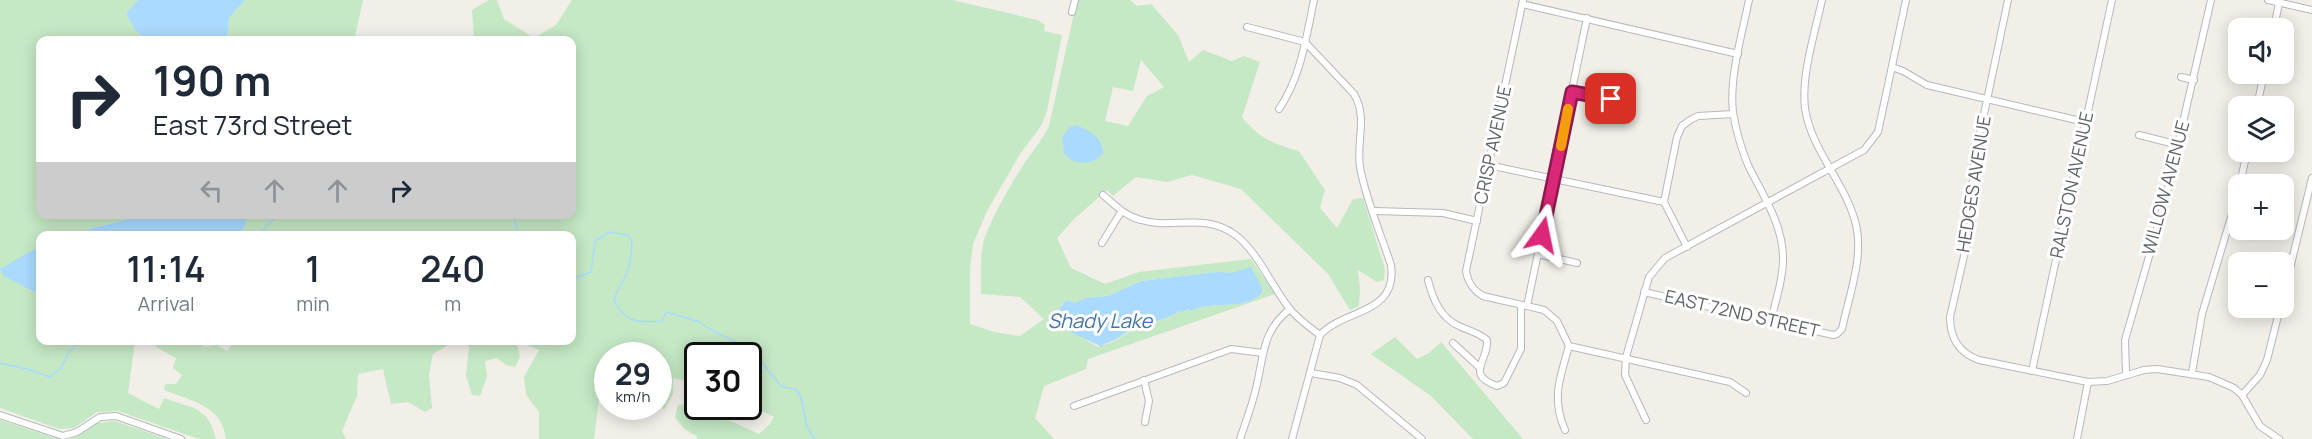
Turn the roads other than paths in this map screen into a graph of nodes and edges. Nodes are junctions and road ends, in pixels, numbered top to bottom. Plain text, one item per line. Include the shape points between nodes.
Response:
1 (1075, 0) edge
2 (1314, 0) edge
3 (1749, 0) edge
4 (1822, 0) edge
5 (1906, 0) edge
6 (2008, 0) edge
7 (2112, 0) edge
8 (2211, 0) edge
9 (2268, 0) edge
10 (1522, 2) edge
11 (2279, 3) junction
12 (2312, 10) edge
13 (1072, 12) dead end
14 (1587, 18) junction
15 (2276, 18) edge
16 (1247, 27) dead end
17 (1305, 42) junction
18 (1738, 54) junction
19 (1892, 67) junction
20 (2181, 77) dead end
21 (2194, 80) junction
22 (1572, 92) junction
23 (1611, 99) dead end
24 (1988, 99) junction
25 (1279, 109) dead end
26 (1733, 114) junction
27 (2085, 123) junction
28 (2139, 135) dead end
29 (2179, 145) junction
30 (1488, 165) junction
31 (1830, 169) junction
32 (1554, 178) junction
33 (2312, 178) edge
34 (1103, 195) dead end
35 (1664, 202) junction
36 (1768, 202) junction
37 (1374, 211) junction
38 (1121, 212) junction
39 (1477, 222) junction
40 (2228, 227) edge
41 (1102, 243) dead end
42 (1687, 247) junction
43 (2294, 252) edge
44 (1538, 254) junction
45 (1577, 263) dead end
46 (1428, 280) dead end
47 (1644, 292) junction
48 (1524, 305) junction
49 (1290, 309) junction
50 (2278, 318) edge
51 (1771, 320) junction
52 (1320, 335) junction
53 (1453, 343) dead end
54 (1569, 346) junction
55 (1263, 353) junction
56 (1626, 357) junction
57 (1478, 366) junction
58 (2032, 371) junction
59 (1311, 373) junction
60 (2192, 373) junction
61 (2128, 374) junction
62 (1144, 380) junction
63 (2088, 382) junction
64 (1746, 393) dead end
65 (2242, 395) junction
66 (1074, 406) dead end
67 (0, 415) edge
68 (1646, 420) dead end
69 (1145, 422) dead end
70 (1565, 430) dead end
71 (1421, 438) edge
72 (181, 439) edge
73 (1240, 439) edge
74 (1292, 439) edge
75 (2077, 439) edge
76 (2279, 439) edge

1 - 13 street
2 - 17 street
3 - 18 street
4 - 31 street via 1804,90 1810,128
5 - 19 street
6 - 24 street, HEDGES AVENUE
7 - 27 street, RALSTON AVENUE
8 - 21 street, WILLOW AVENUE
9 - 11 street
10 - 14 street
10 - 30 street, CRISP AVENUE
11 - 12 street
11 - 15 street
14 - 18 street
14 - 22 street
16 - 17 street
17 - 25 street via 1294,82
17 - 37 street via 1360,103 1360,165
18 - 26 street
19 - 24 street via 1928,85
19 - 31 street via 1878,132 1872,143
20 - 21 street
21 - 29 street, WILLOW AVENUE
22 - 23 street
22 - 32 street
24 - 27 street
24 - 58 street, HEDGES AVENUE via 1974,162 1970,230 1950,317 1951,333 1957,345 1971,357
26 - 35 street via 1698,116 1682,126
26 - 36 street via 1743,153
27 - 58 street, RALSTON AVENUE
28 - 29 street
29 - 61 street, WILLOW AVENUE via 2125,340
30 - 32 street
30 - 39 street, CRISP AVENUE
31 - 36 street
31 - 51 street, EAST 72ND STREET via 1852,211 1858,236 1857,257 1839,332 1833,335
32 - 35 street
32 - 44 street
33 - 43 street
34 - 38 street
35 - 42 street
36 - 42 street
36 - 51 street via 1784,256
37 - 39 street via 1443,213
37 - 52 street via 1391,265 1388,292 1376,304 1327,327
38 - 41 street
38 - 49 street via 1141,220 1200,221 1225,229 1249,247
39 - 48 street, CRISP AVENUE via 1466,271 1469,284 1483,296
40 - 60 street via 2202,314
42 - 47 street via 1659,264
44 - 45 street
44 - 48 street
46 - 57 street via 1446,319 1487,340
47 - 51 street, EAST 72ND STREET
47 - 56 street
48 - 54 street via 1553,316
48 - 57 street via 1521,349 1504,383 1489,384
49 - 52 street
49 - 55 street via 1272,326
50 - 65 street via 2267,360 2260,375
52 - 59 street
53 - 57 street
54 - 56 street
54 - 70 street via 1557,397
55 - 62 street via 1231,349
55 - 73 street
56 - 64 street via 1730,382
56 - 68 street via 1625,375
58 - 63 street
59 - 71 street via 1357,385
59 - 74 street
60 - 61 street via 2157,369
60 - 65 street via 2226,383
61 - 63 street
62 - 66 street
62 - 69 street via 1149,401
63 - 75 street
65 - 76 street via 2260,426
67 - 72 street via 63,436 99,417 116,416

